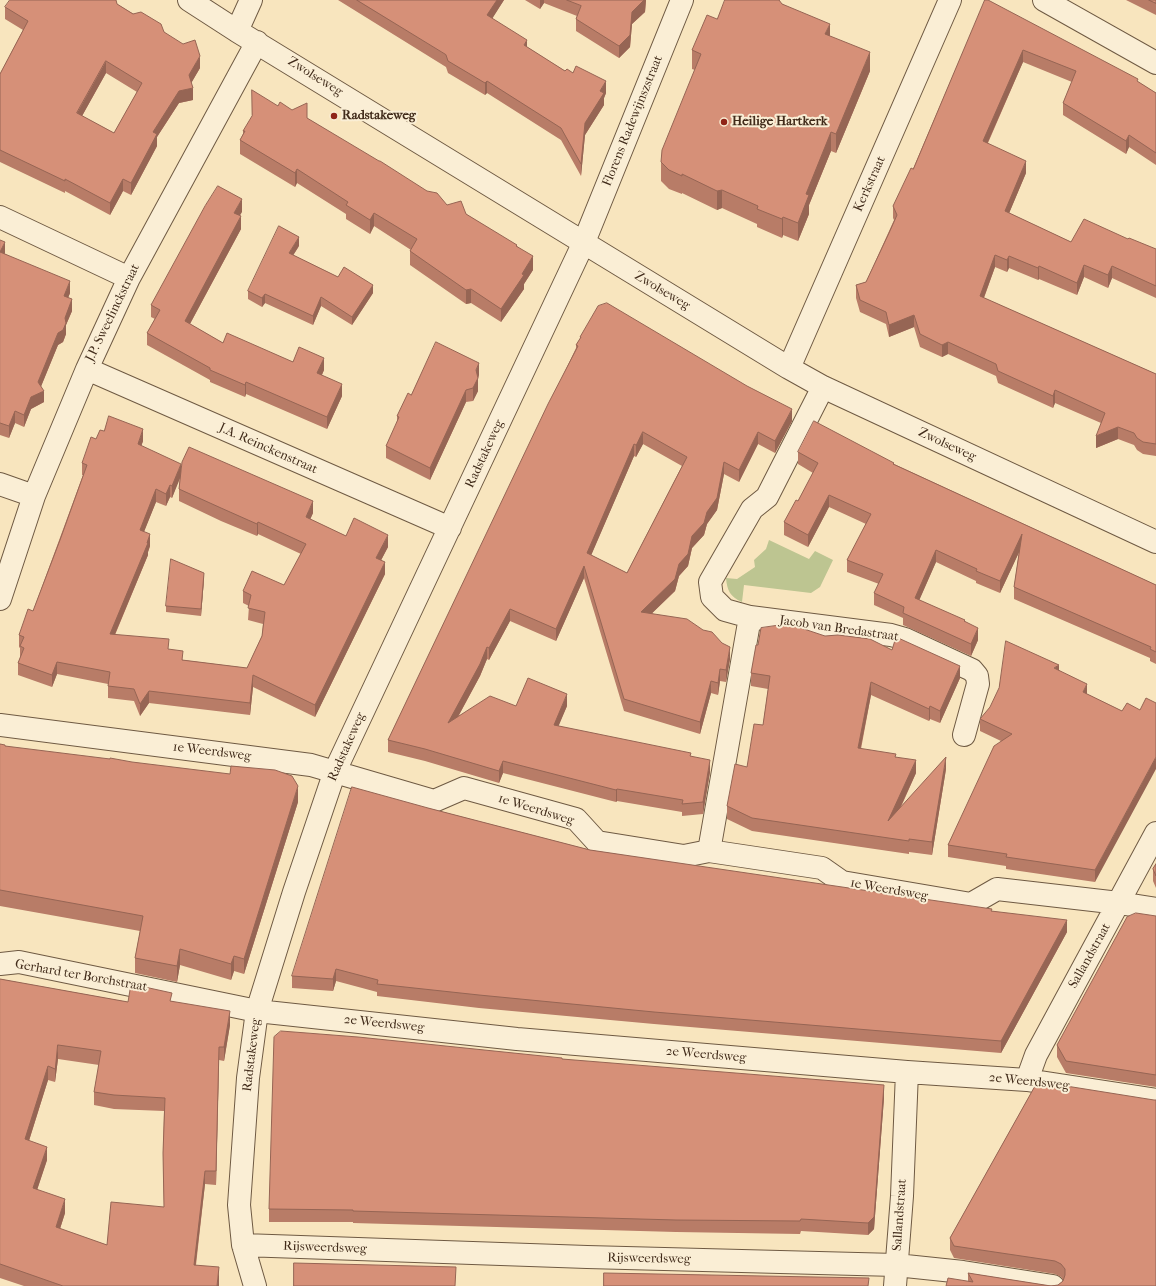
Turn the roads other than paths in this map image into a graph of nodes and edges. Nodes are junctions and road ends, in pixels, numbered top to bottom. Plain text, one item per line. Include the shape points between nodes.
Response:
1 (190, 0) edge
2 (251, 0) edge
3 (682, 0) edge
4 (950, 0) edge
5 (1044, 0) edge
6 (238, 31) junction
7 (257, 42) junction
8 (1156, 63) edge
9 (0, 217) edge
10 (584, 242) junction
11 (129, 278) junction
12 (789, 368) junction
13 (87, 369) junction
14 (823, 387) junction
15 (0, 484) edge
16 (34, 496) junction
17 (450, 528) junction
18 (1156, 542) edge
19 (0, 599) edge
20 (750, 617) junction
21 (0, 725) edge
22 (964, 735) dead end
23 (335, 771) junction
24 (1156, 833) edge
25 (709, 851) junction
26 (1119, 903) junction
27 (1156, 909) edge
28 (0, 964) edge
29 (257, 1010) junction
30 (907, 1072) junction
31 (1026, 1080) junction
32 (1156, 1100) edge
33 (242, 1245) junction
34 (896, 1276) edge
35 (255, 1286) edge
36 (1053, 1286) edge

1 - 6 street, Zwolseweg
2 - 6 street
3 - 10 street, Florens Radewijnszstraat
4 - 12 street, Kerkstraat
5 - 8 street
6 - 7 street, Zwolseweg
7 - 10 street, Zwolseweg
7 - 11 street, J.P. Sweelinckstraat
9 - 11 street
10 - 12 street, Zwolseweg
10 - 17 street, Radstakeweg
11 - 13 street, J.P. Sweelinckstraat
12 - 14 street, Zwolseweg
13 - 16 street, J.P. Sweelinckstraat
13 - 17 street, J.A. Reinckenstraat
14 - 18 street, Zwolseweg
14 - 20 street, Jacob van Bredastraat via 767,497 752,509 710,582 712,597 725,610
15 - 16 street
16 - 19 street, J.P. Sweelinckstraat
17 - 23 street, Radstakeweg
20 - 22 street, Jacob van Bredastraat via 905,639 972,670 977,676 978,684
20 - 25 street
21 - 23 street, 1e Weerdsweg via 311,765
23 - 25 street, 1e Weerdsweg via 434,801 464,788 576,819 597,842 684,856
23 - 29 street, Radstakeweg
24 - 26 street, Sallandstraat
25 - 26 street, 1e Weerdsweg via 822,868 842,882 971,904 997,889
26 - 27 street, 1e Weerdsweg
26 - 31 street, Sallandstraat via 1036,1055
28 - 29 street, Gerhard ter Borchstraat via 19,962
29 - 30 street, 2e Weerdsweg via 517,1038
29 - 33 street, Radstakeweg via 248,1078 239,1205
30 - 31 street, 2e Weerdsweg
30 - 34 street, Sallandstraat
31 - 32 street, 2e Weerdsweg
33 - 34 street, Rijsweerdsweg via 580,1257
33 - 35 street, Radstakeweg
34 - 36 street, Rijsweerdsweg via 963,1272

